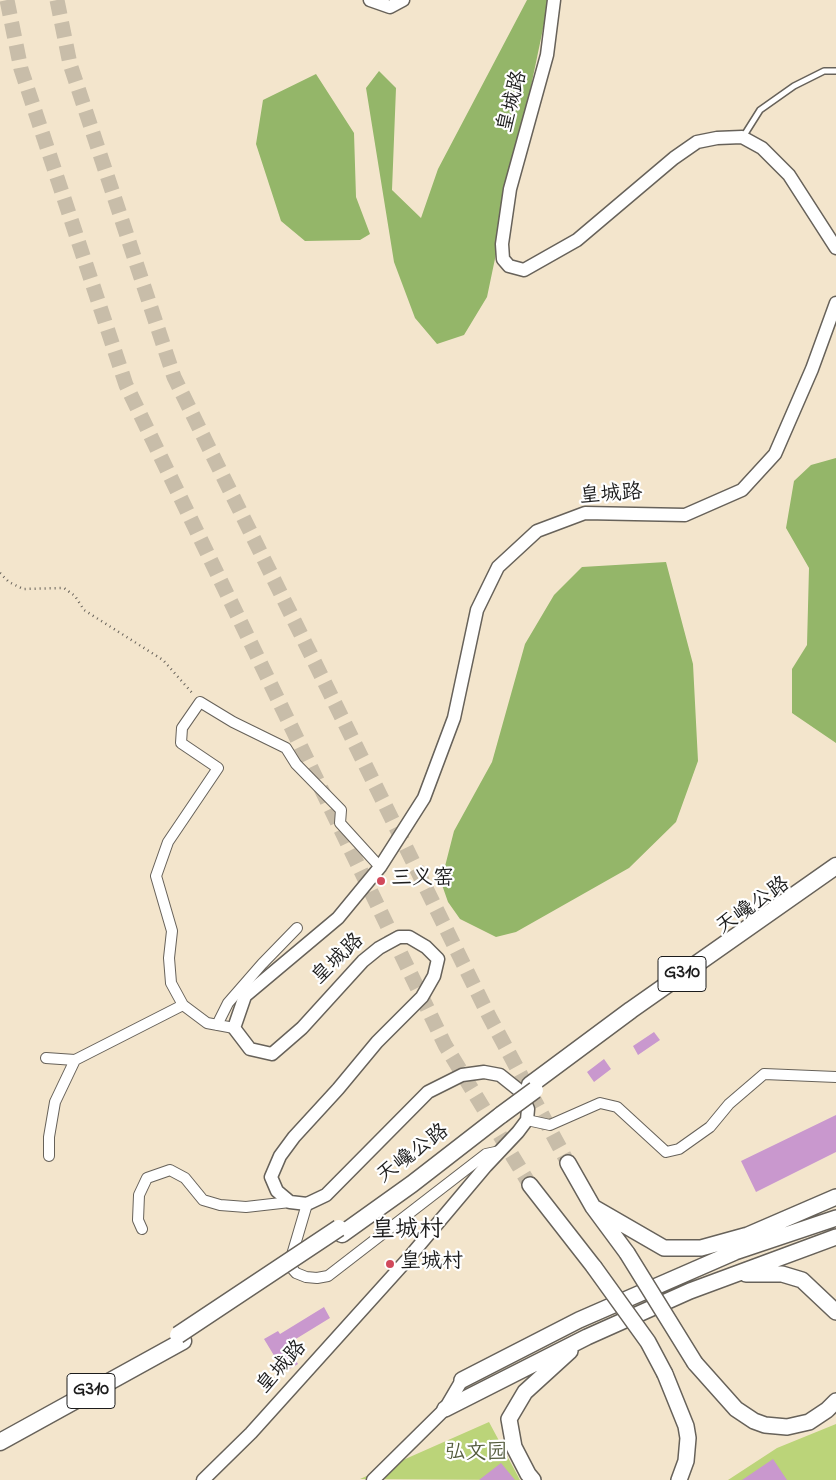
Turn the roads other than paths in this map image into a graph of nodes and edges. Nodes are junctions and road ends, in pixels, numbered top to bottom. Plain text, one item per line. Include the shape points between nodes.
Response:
1 (370, 0) edge
2 (403, 0) edge
3 (554, 0) edge
4 (836, 71) edge
5 (742, 137) junction
6 (836, 248) edge
7 (836, 303) edge
8 (836, 866) edge
9 (380, 867) junction
10 (836, 875) edge
11 (297, 928) dead end
12 (183, 1005) junction
13 (217, 1025) junction
14 (234, 1028) junction
15 (46, 1058) dead end
16 (75, 1060) junction
17 (836, 1077) edge
18 (532, 1087) junction
19 (526, 1120) junction
20 (500, 1151) junction
21 (49, 1156) dead end
22 (568, 1163) tunnel mouth
23 (530, 1184) tunnel mouth
24 (836, 1197) edge
25 (290, 1202) junction
26 (307, 1204) junction
27 (593, 1207) junction
28 (836, 1218) edge
29 (142, 1229) dead end
30 (836, 1237) edge
31 (735, 1274) junction
32 (836, 1312) edge
33 (579, 1320) junction
34 (586, 1337) junction
35 (181, 1338) junction
36 (462, 1380) joint
37 (836, 1402) edge
38 (446, 1408) junction
39 (0, 1432) edge
40 (0, 1442) edge
41 (203, 1480) edge
42 (373, 1480) edge
43 (533, 1480) edge
44 (679, 1480) edge

1 - 2 street via 390,7
3 - 5 street, 皇城路 via 547,55 510,189 502,244 503,258 509,266 524,270 577,240 697,142
4 - 5 lane via 824,70 794,86 760,110
5 - 6 street via 762,148 790,175
7 - 9 street, 皇城路 via 812,370 775,454 742,490 685,514 585,514 537,531 498,568 476,610 454,718 424,798
8 - 18 highway, 天巉公路 / G310 via 631,1010
9 - 12 street via 340,823 341,810 296,764 286,748 200,702 182,728 181,743 218,768 168,842 156,876 172,931 169,958 172,983
9 - 14 street, 皇城路 via 338,918 245,996
10 - 18 highway, 天巉公路 / G310
11 - 13 street via 228,1003
12 - 13 street via 207,1023
12 - 16 street
13 - 14 street
14 - 25 street, 皇城路 via 250,1049 272,1054 302,1028 363,961 379,948 399,937 409,937 426,946 438,959 434,976 422,997 377,1042 280,1156 271,1177 277,1191
15 - 16 street
16 - 21 street via 55,1102
17 - 19 street via 764,1074 729,1104 710,1127 679,1149 666,1152 617,1107 600,1103 550,1125
18 - 35 highway, 天巉公路 / G310 via 341,1231
19 - 20 street, 皇城路
19 - 26 street via 528,1109 520,1090 500,1075 484,1072 462,1075 428,1092 326,1195
20 - 26 street via 486,1154 328,1276 306,1277 289,1265
20 - 41 street, 皇城路 via 400,1268 251,1433
22 - 27 main road
23 - 44 main road, bridge via 648,1342 665,1374 688,1438 686,1461
24 - 27 main road via 748,1235 701,1248 664,1248
25 - 26 street
25 - 29 street via 246,1207 220,1205 203,1200 185,1178 170,1170 147,1178 139,1195 138,1220
27 - 37 main road, bridge via 627,1253 695,1363 736,1409 765,1425 787,1427 818,1416
28 - 33 main road via 735,1252
30 - 31 main road
31 - 32 main road via 782,1274 802,1280
31 - 34 main road
33 - 34 main road
33 - 36 main road
34 - 38 main road
34 - 43 main road via 525,1392 509,1419 514,1447
35 - 39 highway, 天巉公路 / G310
35 - 40 highway, 天巉公路 / G310
36 - 38 street
38 - 42 street

